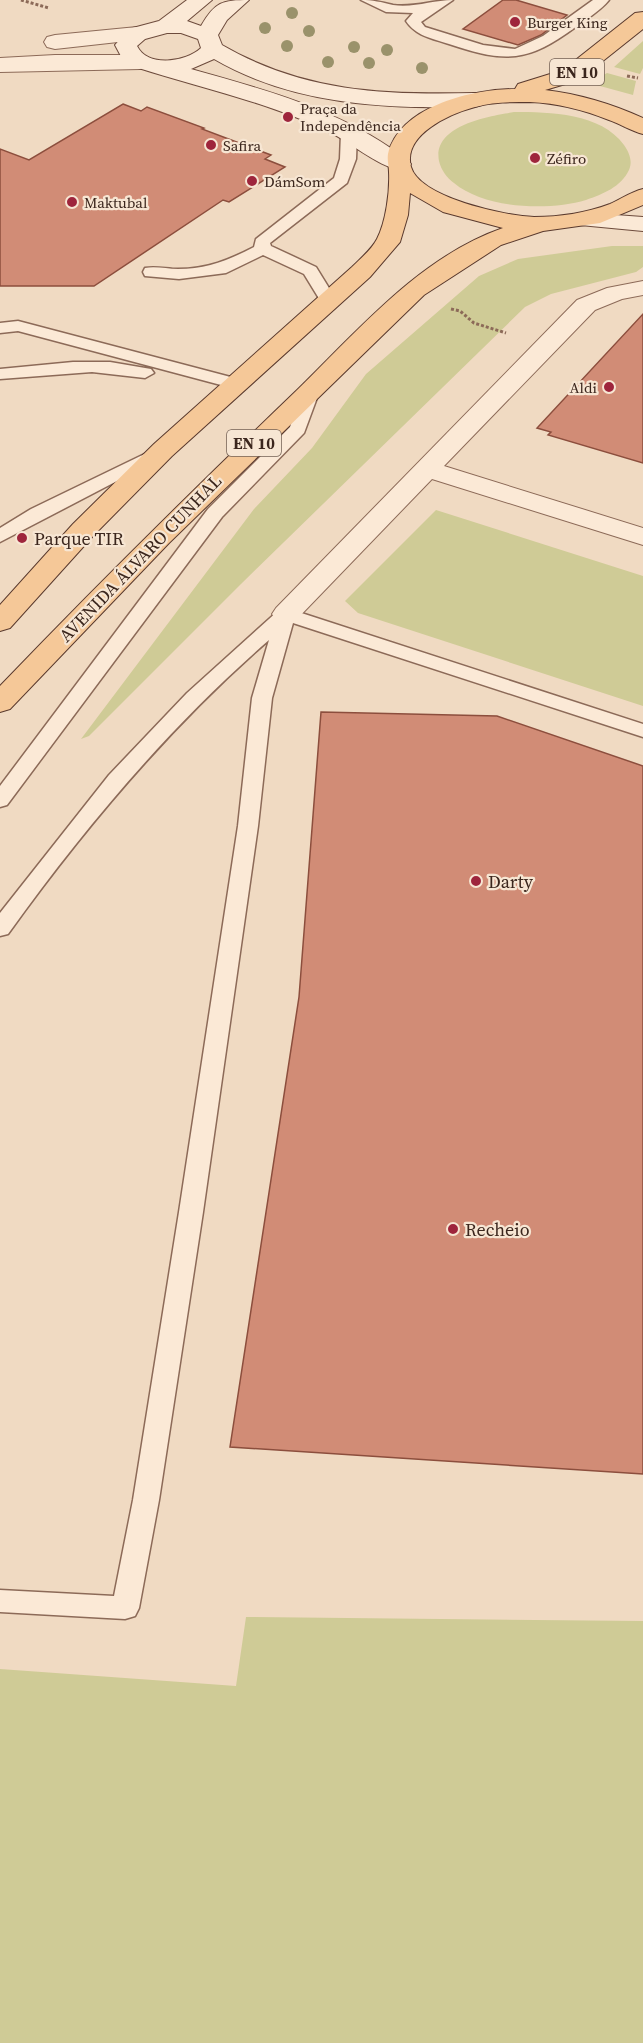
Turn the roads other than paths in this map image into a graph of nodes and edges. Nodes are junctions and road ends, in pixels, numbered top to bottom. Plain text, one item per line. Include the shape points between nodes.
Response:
1 (201, 0) edge
2 (238, 0) edge
3 (446, 0) edge
4 (602, 0) edge
5 (372, 1) edge
6 (428, 9) junction
7 (643, 18) edge
8 (167, 26) junction
9 (137, 34) junction
10 (210, 42) junction
11 (0, 46) edge
12 (143, 63) junction
13 (0, 65) edge
14 (485, 99) junction
15 (643, 127) edge
16 (349, 133) junction
17 (400, 167) junction
18 (643, 196) edge
19 (588, 220) junction
20 (539, 224) junction
21 (643, 224) edge
22 (263, 249) junction
23 (151, 272) dead end
24 (643, 288) edge
25 (329, 301) junction
26 (0, 328) edge
27 (0, 374) edge
28 (312, 387) junction
29 (230, 388) junction
30 (163, 450) junction
31 (426, 469) junction
32 (0, 536) edge
33 (643, 537) edge
34 (286, 614) junction
35 (0, 622) edge
36 (0, 703) edge
37 (643, 731) edge
38 (0, 800) edge
39 (2, 924) edge
40 (0, 1601) edge

1 - 8 main road
2 - 10 main road via 218,16
3 - 6 lane
4 - 6 lane via 543,42 517,53 500,53 420,30 413,21
5 - 6 lane via 391,9
7 - 14 main road, EN 10 via 571,75
8 - 9 main road
8 - 10 main road via 184,27
9 - 11 main road
9 - 12 main road via 126,45 132,57
10 - 12 main road via 208,55 188,64
10 - 14 main road via 235,64 320,91 377,98
12 - 13 main road
12 - 16 main road via 211,81
14 - 15 main road, EN 10 via 547,96 581,101 616,112
14 - 17 main road, EN 10 via 456,105 430,117 410,133 401,150
16 - 17 main road via 377,148
16 - 22 lane via 348,159 341,180 262,242
17 - 20 main road, EN 10 via 418,189 449,207 492,220
17 - 25 main road, EN 10 via 396,215 388,242
18 - 19 main road, EN 10 via 620,210
19 - 20 main road, EN 10
19 - 21 main road
20 - 28 main road, AVENIDA ÁLVARO CUNHAL / EN 10 via 492,240 450,265 416,290
22 - 23 lane via 226,268 179,274
22 - 25 lane via 310,272
24 - 31 main road via 586,305
25 - 29 main road, EN 10
26 - 29 lane via 18,326
27 - 29 lane via 127,368
28 - 36 main road, AVENIDA ÁLVARO CUNHAL / EN 10 via 159,537
28 - 38 lane via 298,429 215,513
29 - 30 main road, EN 10
30 - 32 lane
30 - 35 main road, EN 10 via 83,530
31 - 33 main road
31 - 34 main road
34 - 37 lane
34 - 39 lane via 194,696 84,820
34 - 40 lane via 262,698 248,826 192,1212 125,1608

